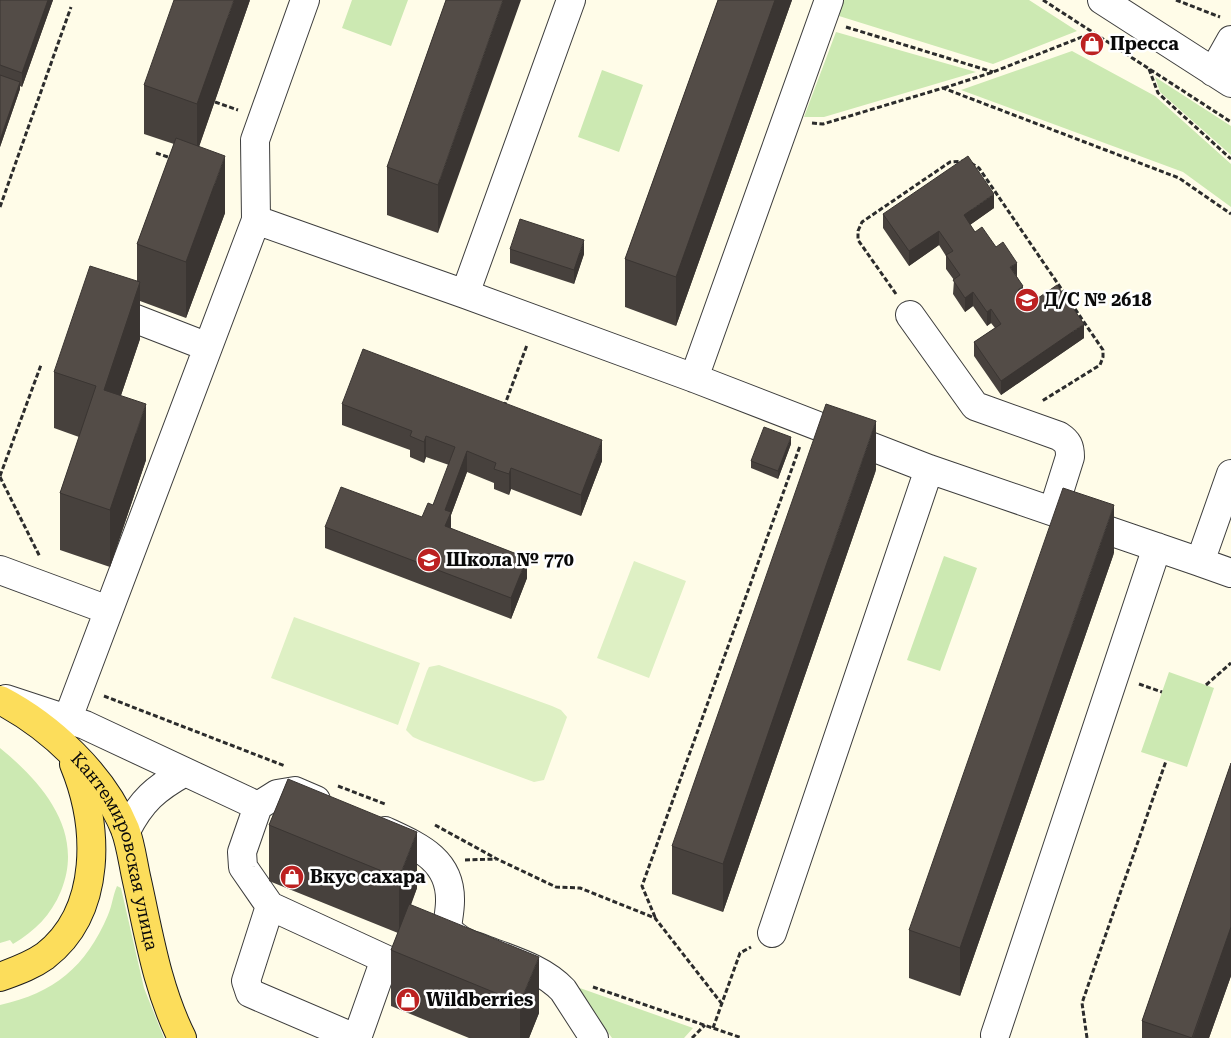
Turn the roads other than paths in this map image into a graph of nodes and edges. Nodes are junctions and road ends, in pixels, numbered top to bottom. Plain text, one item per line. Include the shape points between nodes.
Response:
1 (305, 0) edge
2 (571, 0) edge
3 (829, 0) edge
4 (1102, 0) edge
5 (1227, 29) edge
6 (1222, 77) edge
7 (256, 220) junction
8 (465, 294) junction
9 (118, 312) edge
10 (910, 315) road end
11 (208, 347) junction
12 (694, 378) junction
13 (929, 469) junction
14 (1231, 474) edge
15 (1053, 510) junction
16 (1158, 548) junction
17 (1200, 562) junction
18 (0, 570) edge
19 (1231, 573) edge
20 (108, 610) junction
21 (0, 698) edge
22 (68, 718) junction
23 (67, 750) junction
24 (185, 772) junction
25 (258, 806) junction
26 (339, 811) edge
27 (365, 823) edge
28 (126, 830) junction
29 (270, 906) junction
30 (772, 933) road end
31 (0, 977) edge
32 (995, 1035) dead end
33 (182, 1038) edge
34 (356, 1038) edge
35 (594, 1038) edge

1 - 7 street via 255,140
2 - 8 street
3 - 12 street
4 - 6 street
5 - 6 street
7 - 8 street
7 - 11 street
8 - 12 street
9 - 11 street
10 - 15 street via 976,406 1066,441 1070,457
11 - 20 street
12 - 13 street
13 - 15 street
13 - 30 street
14 - 17 street
15 - 16 street
16 - 17 street
16 - 32 street
17 - 19 street
18 - 20 street
20 - 22 street
21 - 22 street
21 - 23 main road, Кантемировская улица via 27,715
22 - 24 street
23 - 28 main road, Кантемировская улица via 101,786
23 - 31 main road via 88,806 92,836 87,890 64,938 45,956
24 - 25 street
24 - 28 street via 168,781 144,802
25 - 26 street via 277,794 295,791
25 - 29 street via 242,852 243,867
27 - 35 street via 418,847 436,860 448,879 447,928 456,939 533,968 556,983
28 - 33 main road, Кантемировская улица via 162,991
29 - 34 street via 246,981 250,993
29 - 34 street via 385,959

